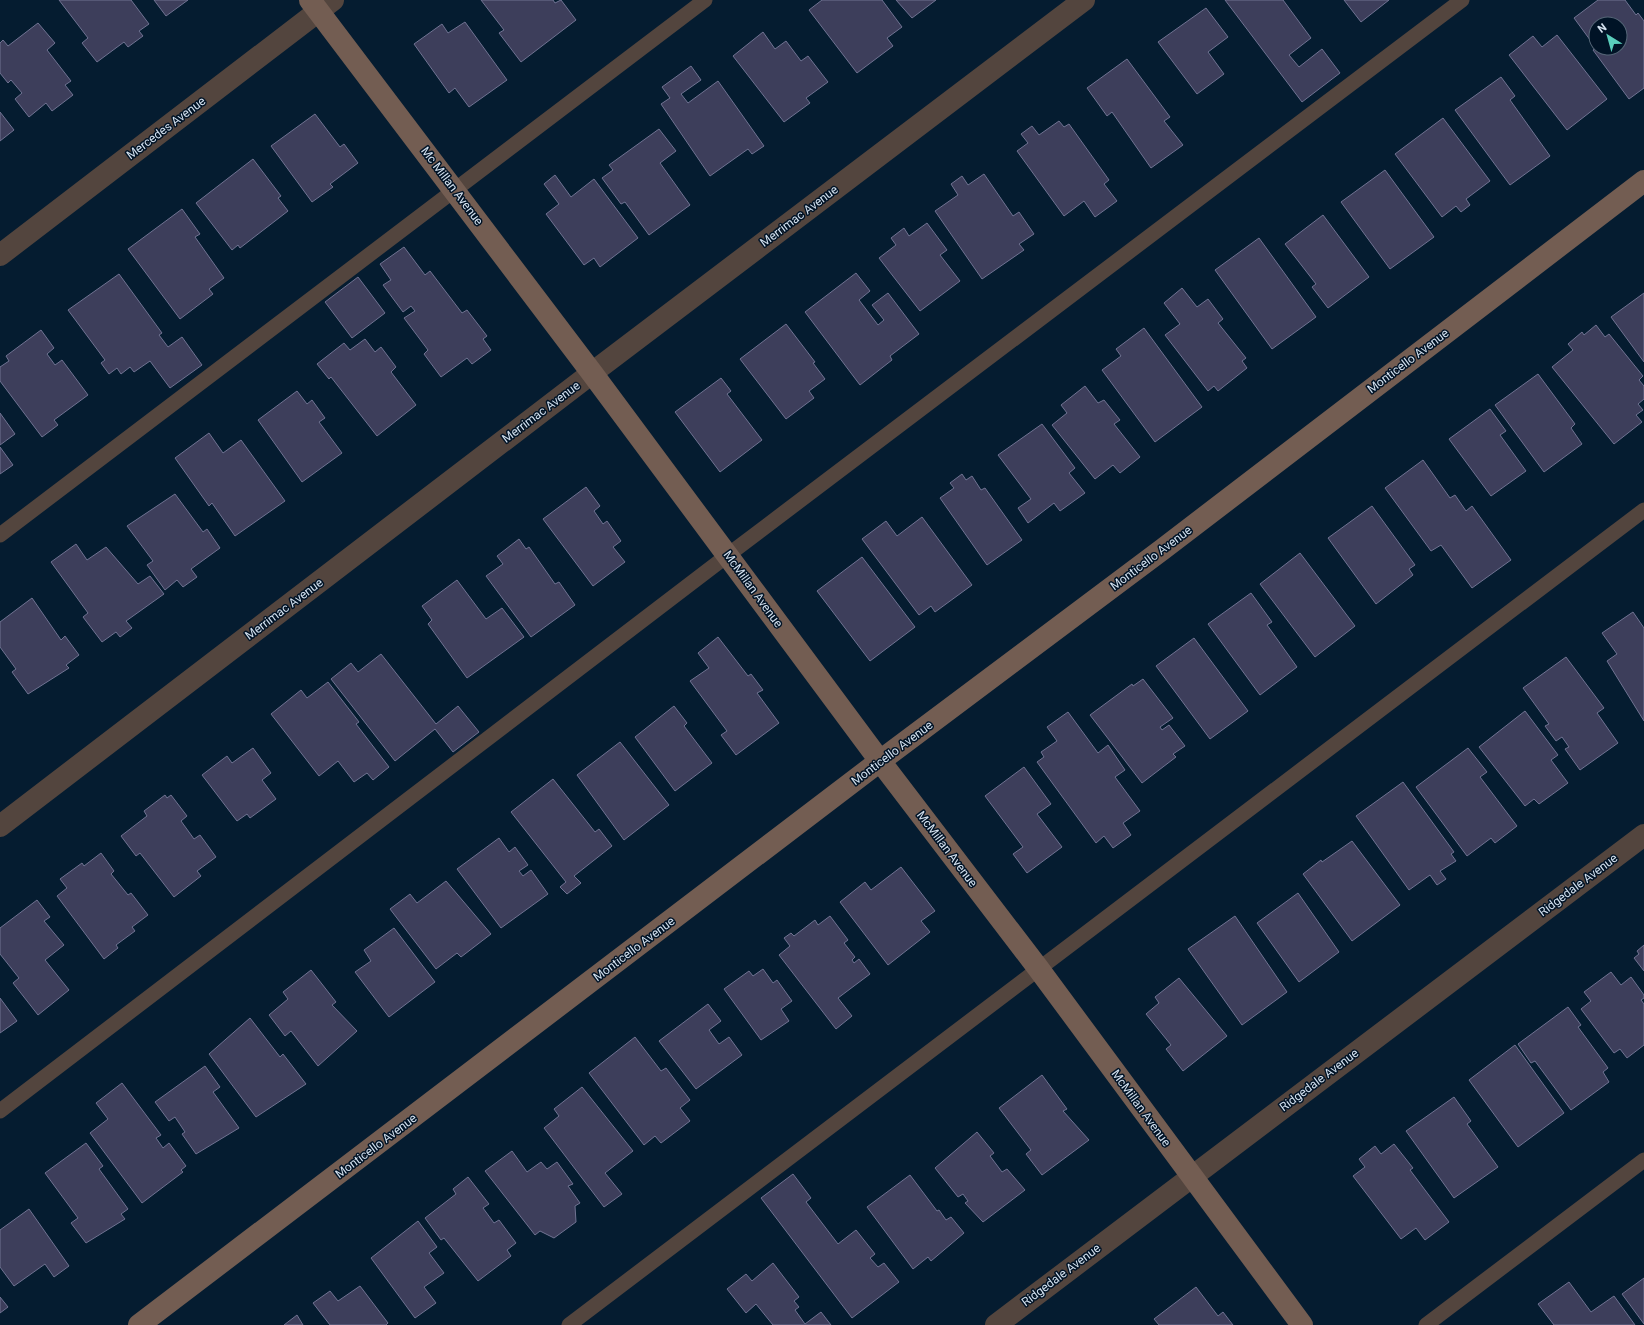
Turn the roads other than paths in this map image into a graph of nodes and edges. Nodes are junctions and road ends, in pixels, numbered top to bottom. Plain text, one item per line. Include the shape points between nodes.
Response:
1 (705, 0) edge
2 (1084, 0) edge
3 (1462, 0) edge
4 (321, 4) edge
5 (1644, 181) edge
6 (455, 190) junction
7 (0, 255) edge
8 (592, 373) junction
9 (1644, 510) edge
10 (0, 535) edge
11 (728, 555) junction
12 (880, 761) junction
13 (0, 826) edge
14 (1644, 835) edge
15 (1038, 968) junction
16 (0, 1111) edge
17 (1644, 1160) edge
18 (1191, 1176) junction
19 (139, 1325) edge
20 (569, 1325) edge
21 (996, 1325) edge
22 (1302, 1325) edge
23 (1426, 1325) edge

1 - 6 lane
2 - 8 street, Merrimac Avenue
3 - 11 lane
4 - 6 street, Mc Millan Avenue
4 - 7 street, Mercedes Avenue
5 - 12 street, Monticello Avenue via 1163,549
6 - 8 street, Mc Millan Avenue
6 - 10 lane
8 - 11 street, McMillan Avenue
8 - 13 street, Merrimac Avenue
9 - 15 lane
11 - 12 street, McMillan Avenue
11 - 16 lane
12 - 15 street, McMillan Avenue
12 - 19 street, Monticello Avenue
14 - 18 street, Ridgedale Avenue
15 - 18 street, McMillan Avenue
15 - 20 lane
17 - 23 lane
18 - 21 street, Ridgedale Avenue
18 - 22 street, McMillan Avenue

